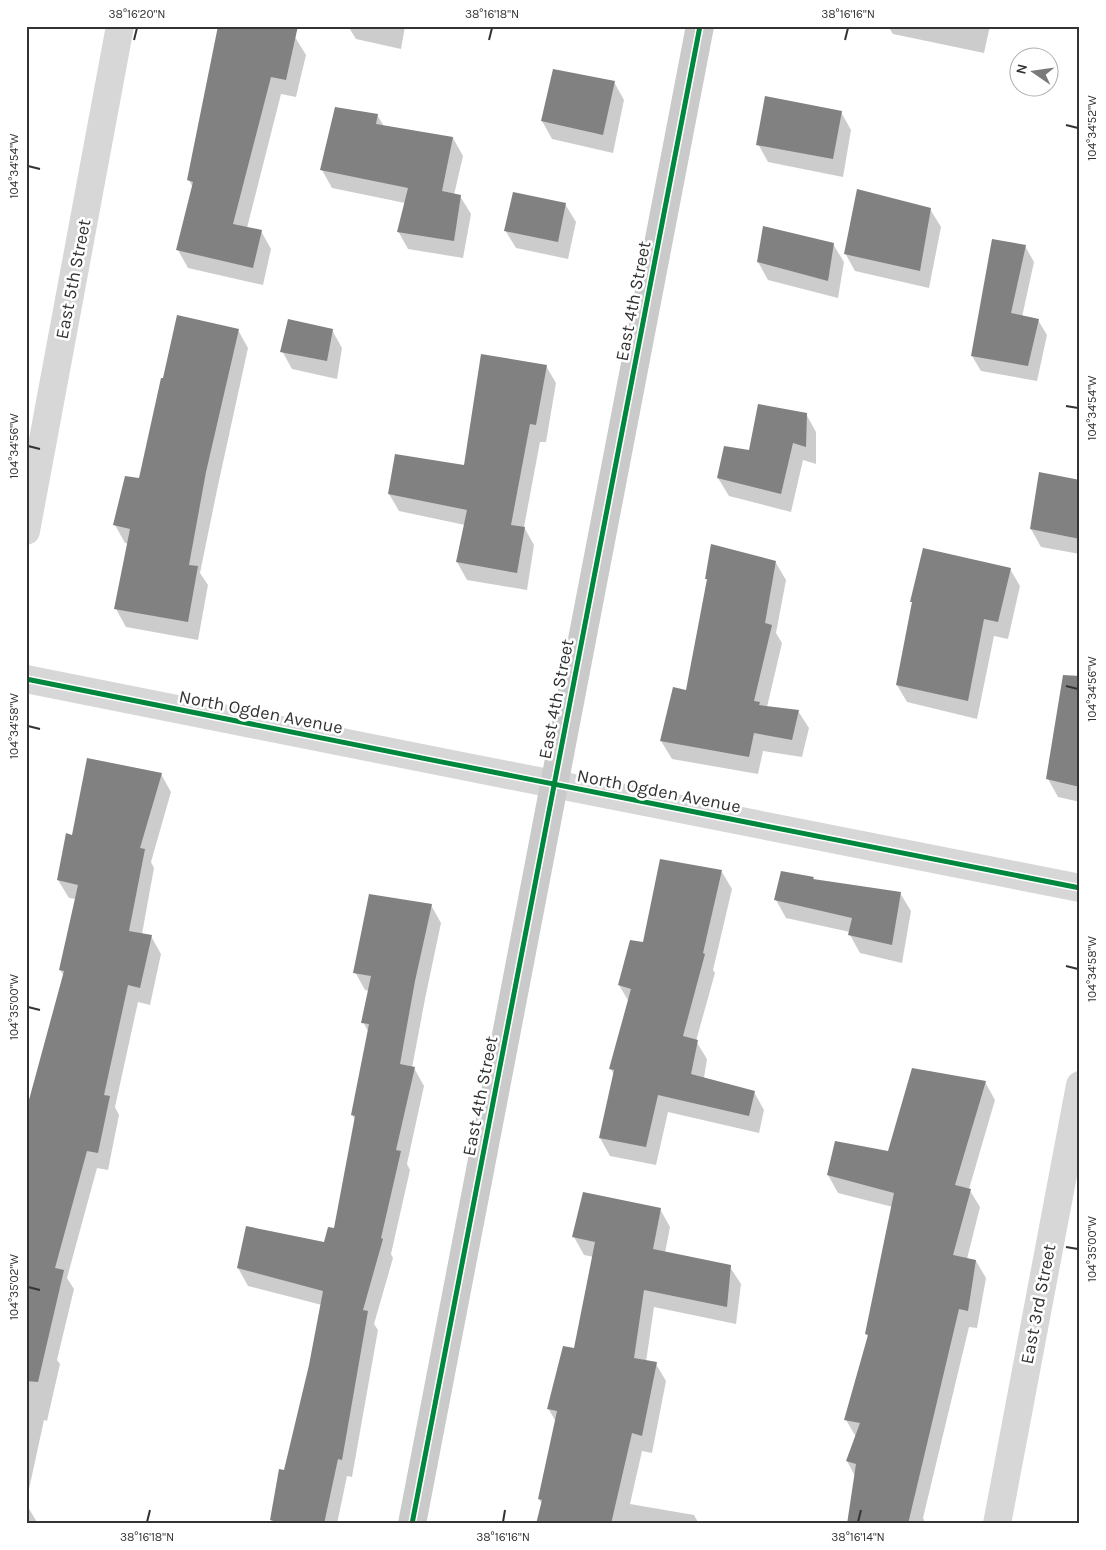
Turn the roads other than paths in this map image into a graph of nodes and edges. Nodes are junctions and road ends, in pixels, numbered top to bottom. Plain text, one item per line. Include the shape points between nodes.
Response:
1 (120, 26) edge
2 (700, 26) edge
3 (26, 531) edge
4 (26, 679) edge
5 (554, 784) junction
6 (1080, 888) edge
7 (1080, 1085) edge
8 (412, 1524) edge
9 (997, 1524) edge

1 - 3 street, East 5th Street
2 - 5 main road, East 4th Street
4 - 5 street, North Ogden Avenue
5 - 6 street, North Ogden Avenue
5 - 8 main road, East 4th Street
7 - 9 street, East 3rd Street

